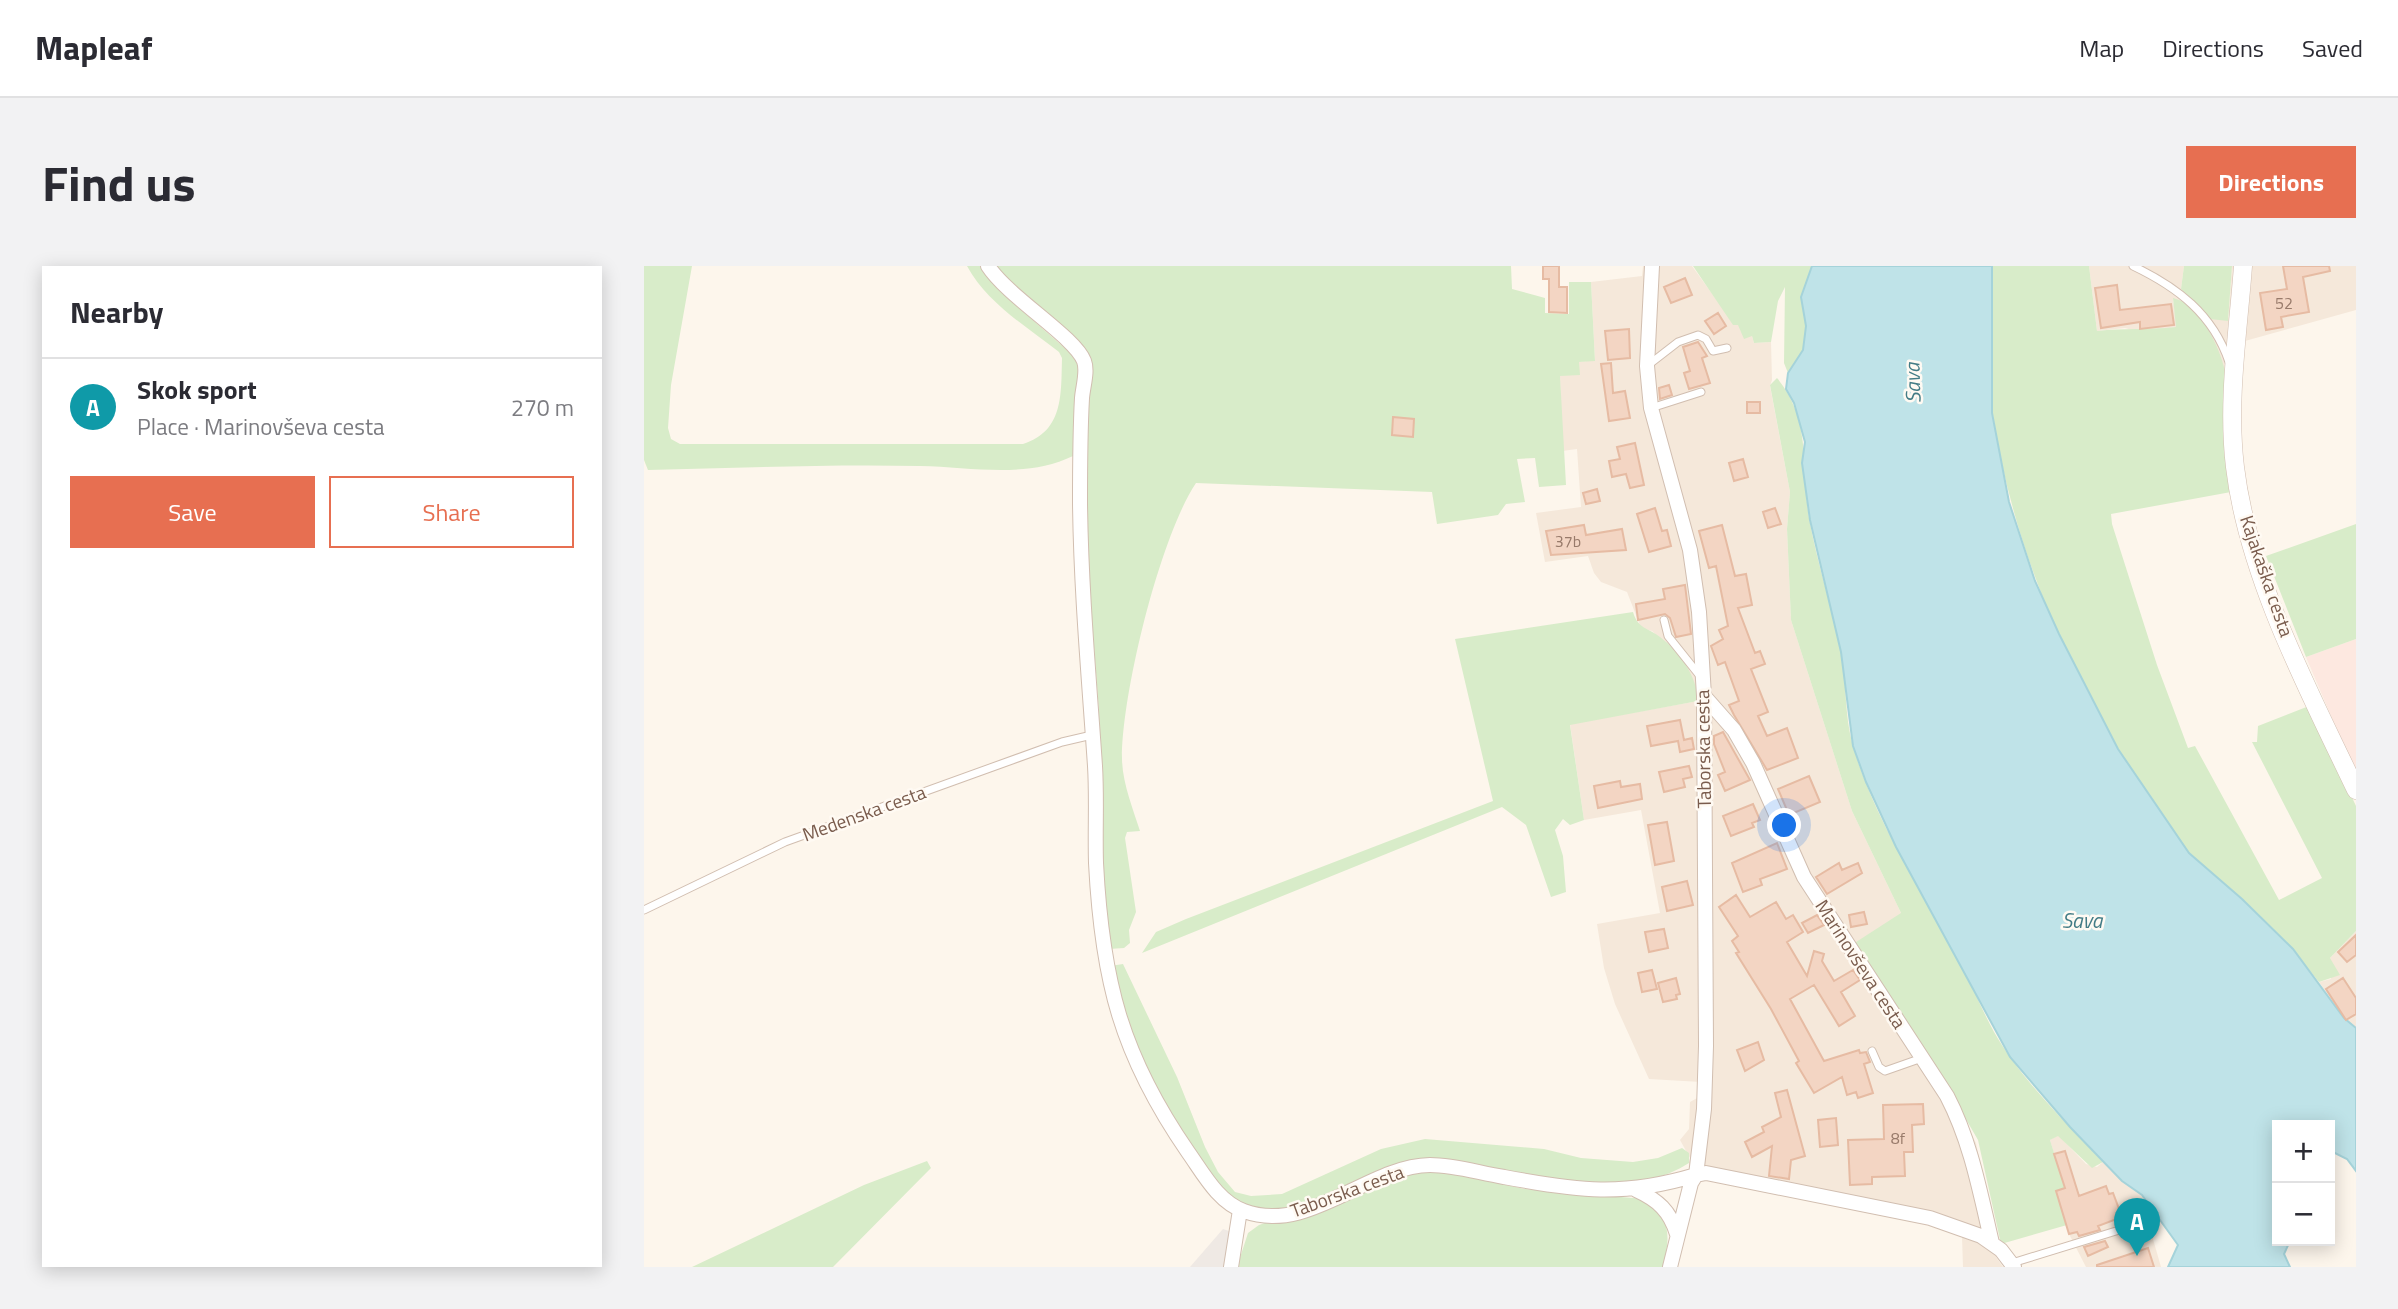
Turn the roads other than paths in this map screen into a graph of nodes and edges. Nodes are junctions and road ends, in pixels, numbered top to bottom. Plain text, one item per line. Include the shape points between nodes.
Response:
1 (988, 266) edge
2 (1652, 266) edge
3 (2133, 266) edge
4 (2243, 266) edge
5 (1727, 348) dead end
6 (1647, 366) junction
7 (2234, 375) junction
8 (1701, 392) dead end
9 (1651, 408) junction
10 (1664, 620) dead end
11 (1700, 676) junction
12 (1704, 696) junction
13 (1092, 735) junction
14 (2356, 790) edge
15 (644, 909) edge
16 (1872, 1051) dead end
17 (1922, 1057) junction
18 (1696, 1175) junction
19 (1636, 1190) junction
20 (1240, 1210) junction
21 (2142, 1223) dead end
22 (1677, 1236) junction
23 (1992, 1243) junction
24 (2013, 1265) edge
25 (1231, 1267) edge
26 (1670, 1267) edge

1 - 13 street via 1013,295 1080,352 1086,366 1080,529
2 - 6 street, Taborska cesta
3 - 7 lane via 2159,278 2191,302 2223,343
4 - 7 street, Kajakaška cesta
5 - 6 lane via 1713,351 1698,335 1678,342
6 - 9 street, Taborska cesta
7 - 14 street, Kajakaška cesta via 2235,469 2250,540 2288,639
8 - 9 lane
9 - 11 street, Taborska cesta via 1690,550 1699,612
10 - 11 lane via 1668,636
11 - 12 street, Taborska cesta
12 - 17 street, Marinovševa cesta via 1734,730 1804,877
12 - 18 street, Taborska cesta via 1706,1037
13 - 15 lane, Medenska cesta via 1049,746 785,842
13 - 20 street via 1102,940 1114,1002 1129,1046 1176,1133 1210,1184
16 - 17 lane via 1885,1071
17 - 23 street, Marinovševa cesta via 1962,1124
18 - 19 street, Taborska cesta
18 - 22 street
18 - 23 street via 1718,1175 1930,1218
19 - 20 street, Taborska cesta via 1559,1187 1428,1165 1382,1175 1295,1212 1265,1215
19 - 22 street via 1663,1207
20 - 25 street
21 - 24 lane
22 - 26 street
23 - 24 street

